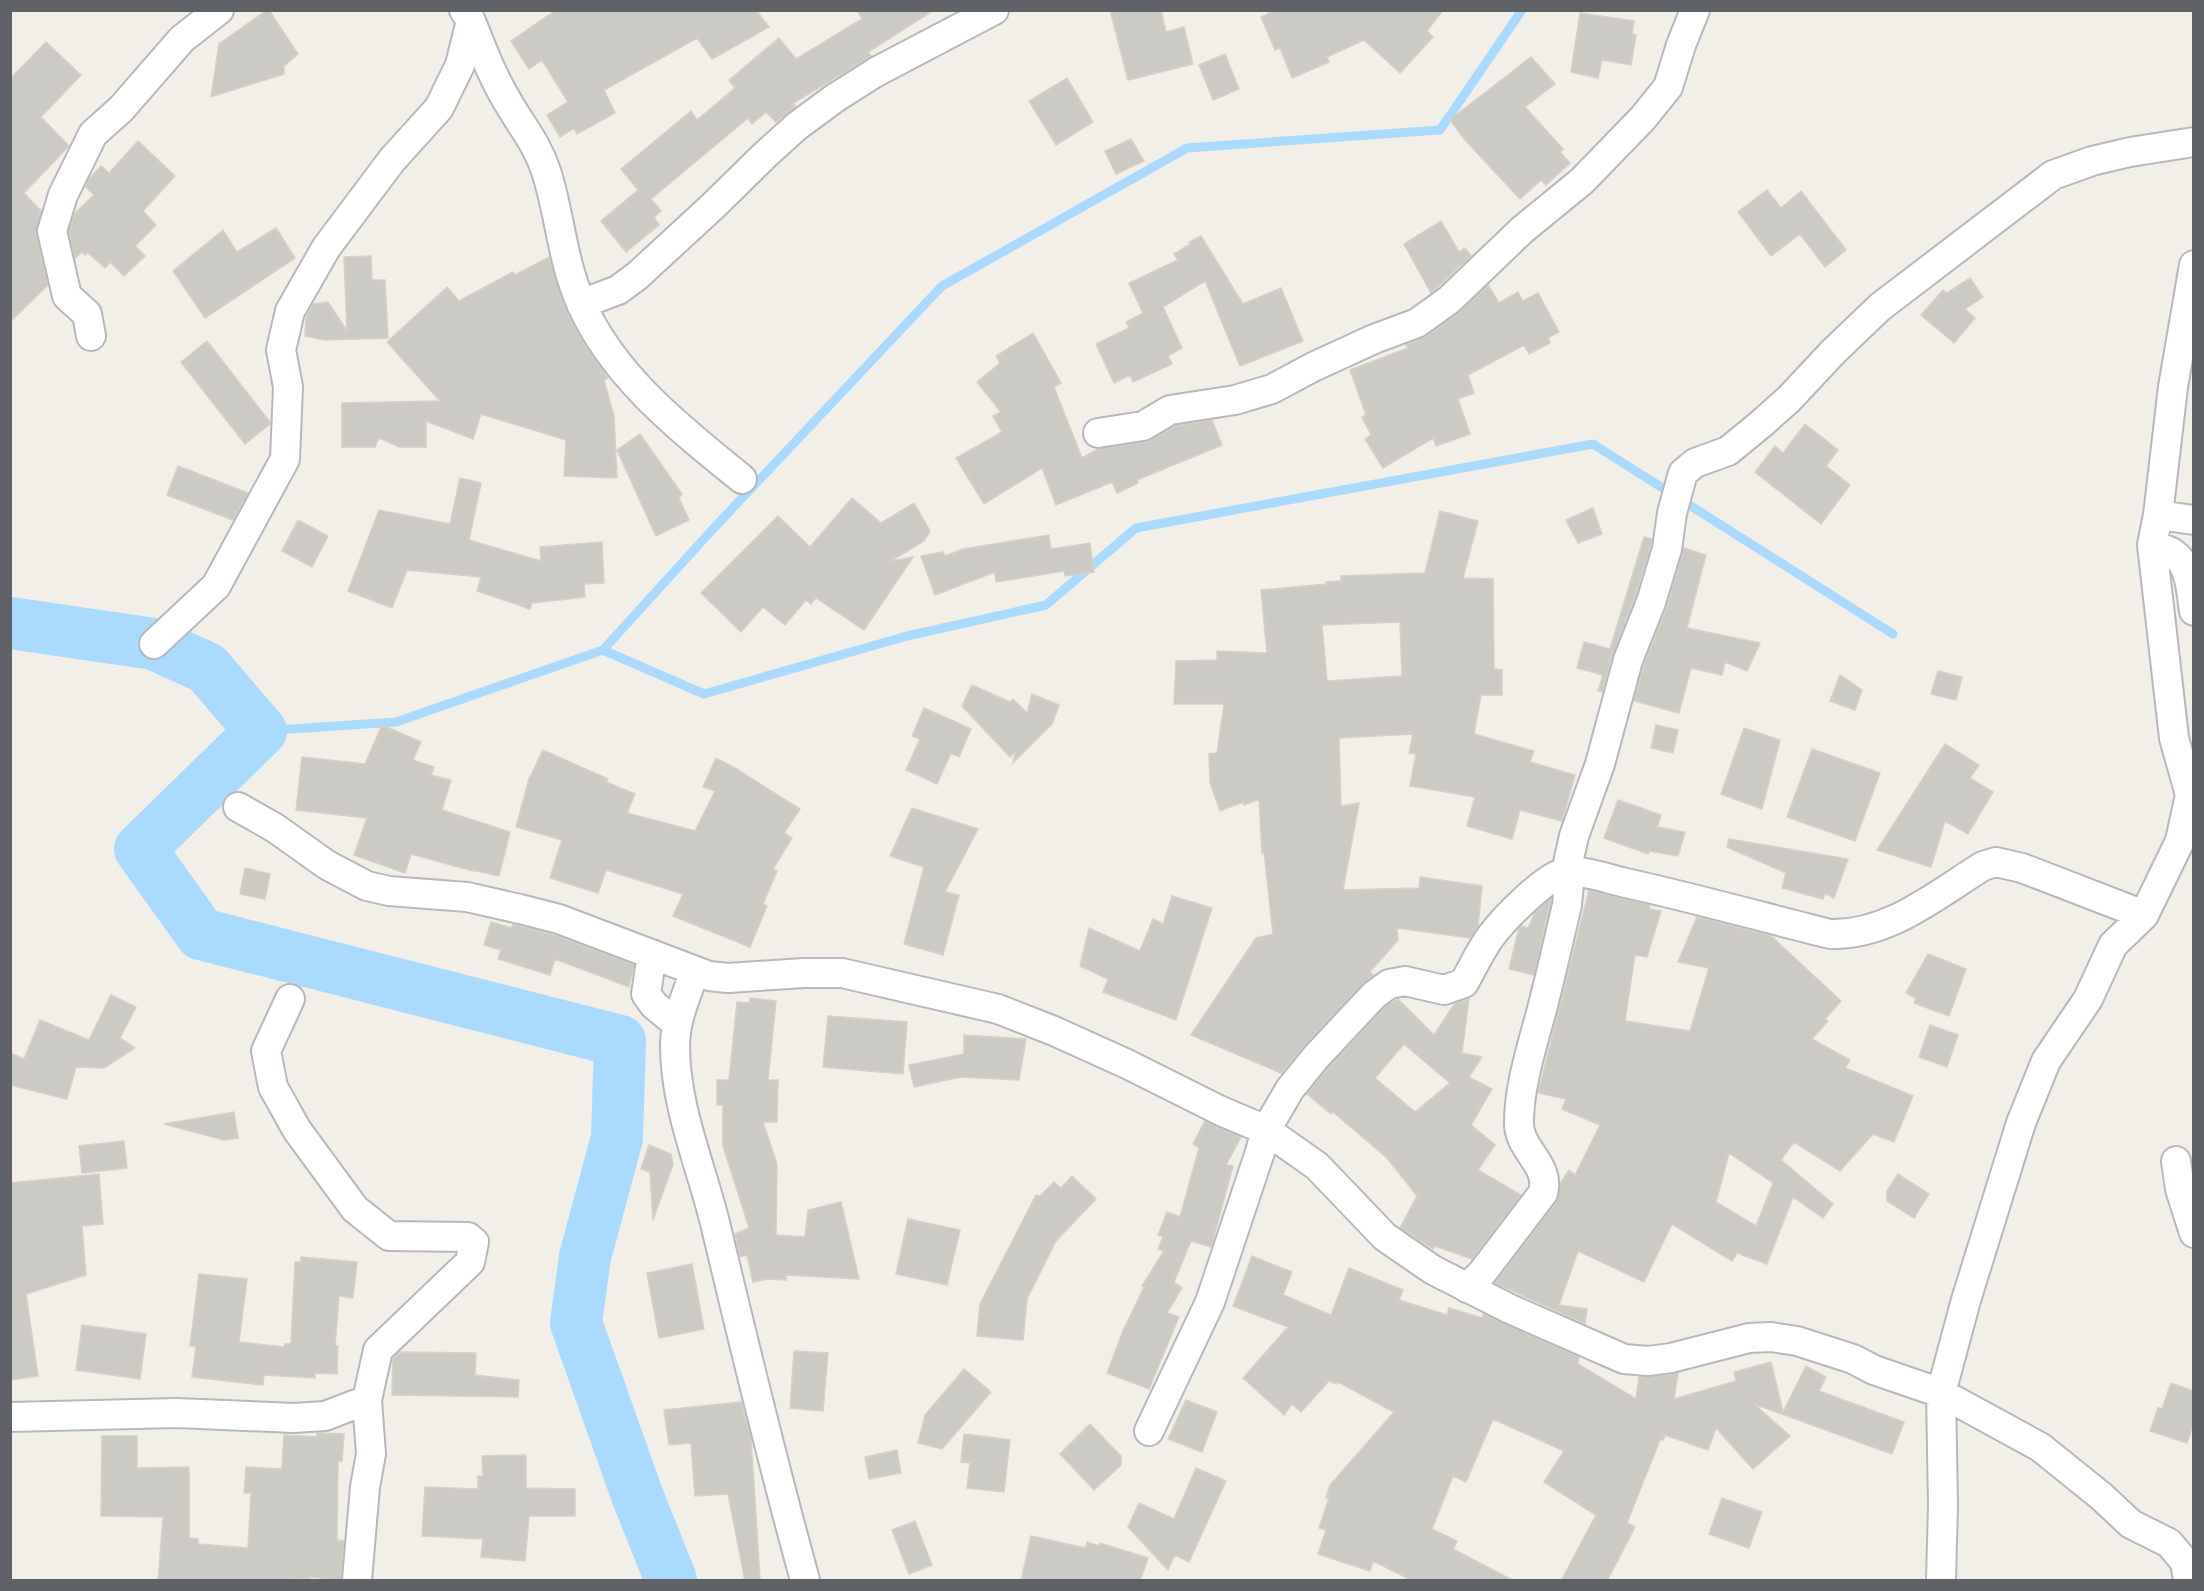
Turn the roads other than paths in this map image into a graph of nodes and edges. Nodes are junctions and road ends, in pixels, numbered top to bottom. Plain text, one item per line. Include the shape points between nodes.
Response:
1 (219, 10) edge
2 (994, 10) edge
3 (1695, 10) edge
4 (467, 16) edge
5 (2193, 142) edge
6 (2193, 265) edge
7 (581, 304) junction
8 (92, 336) dead end
9 (1098, 433) dead end
10 (742, 479) dead end
11 (2158, 515) junction
12 (2193, 520) edge
13 (2152, 545) junction
14 (2193, 611) edge
15 (154, 644) dead end
16 (238, 807) dead end
17 (1566, 872) junction
18 (2144, 915) junction
19 (652, 954) junction
20 (695, 971) junction
21 (290, 999) dead end
22 (677, 1024) junction
23 (1266, 1130) junction
24 (2176, 1161) dead end
25 (2193, 1233) edge
26 (1467, 1288) junction
27 (1941, 1393) junction
28 (367, 1400) junction
29 (10, 1417) edge
30 (1149, 1431) dead end
31 (357, 1581) edge
32 (805, 1581) edge
33 (1941, 1581) edge
34 (2188, 1581) edge

1 - 8 street via 182,39 121,109 93,134 63,195 52,231 67,296 87,314
2 - 7 street via 876,72 836,98 797,126 636,276 618,290
3 - 9 street via 1668,87 1643,118 1582,181 1522,230 1449,300 1417,323 1364,343 1272,389 1235,400 1170,410 1143,426
4 - 7 street via 508,104 532,136 546,172
4 - 15 street via 459,65 439,108 392,160 326,248 290,311 281,350 288,387 285,459 216,586
5 - 17 street via 2102,158 2053,175 1880,307 1789,399 1728,451 1695,463 1683,472 1651,602 1628,660
6 - 11 street
7 - 10 street via 617,362 644,392
11 - 12 street
11 - 13 street
13 - 14 street via 2173,552 2181,560 2188,575
13 - 18 street via 2174,738 2190,795 2180,841
16 - 19 street via 367,886 466,897 520,909
17 - 18 street via 1656,890 1830,934 1864,932 1896,920 1995,862 2022,868
17 - 23 street via 1548,880 1492,935 1464,983 1444,990 1405,981 1389,984 1374,995 1290,1089
17 - 26 street via 1568,905 1532,1046 1519,1120 1520,1136 1546,1182 1543,1193
18 - 27 street via 2113,945 2088,999 2046,1061 2021,1123
19 - 20 street
19 - 22 street via 646,993
20 - 22 street
20 - 23 street via 728,978 842,973 998,1009
21 - 28 street via 266,1051 273,1087 297,1130 355,1209 389,1236 468,1237 474,1242 470,1262 378,1350
22 - 32 street via 676,1062 688,1127
23 - 26 street via 1317,1166 1385,1237
23 - 30 street via 1210,1302
24 - 25 street
26 - 27 street via 1624,1359 1671,1358 1749,1338 1771,1337 1842,1355
27 - 33 street
27 - 34 street via 2040,1448 2131,1524 2169,1543 2185,1562
28 - 29 street via 324,1416 294,1418 177,1413
28 - 31 street via 370,1454

